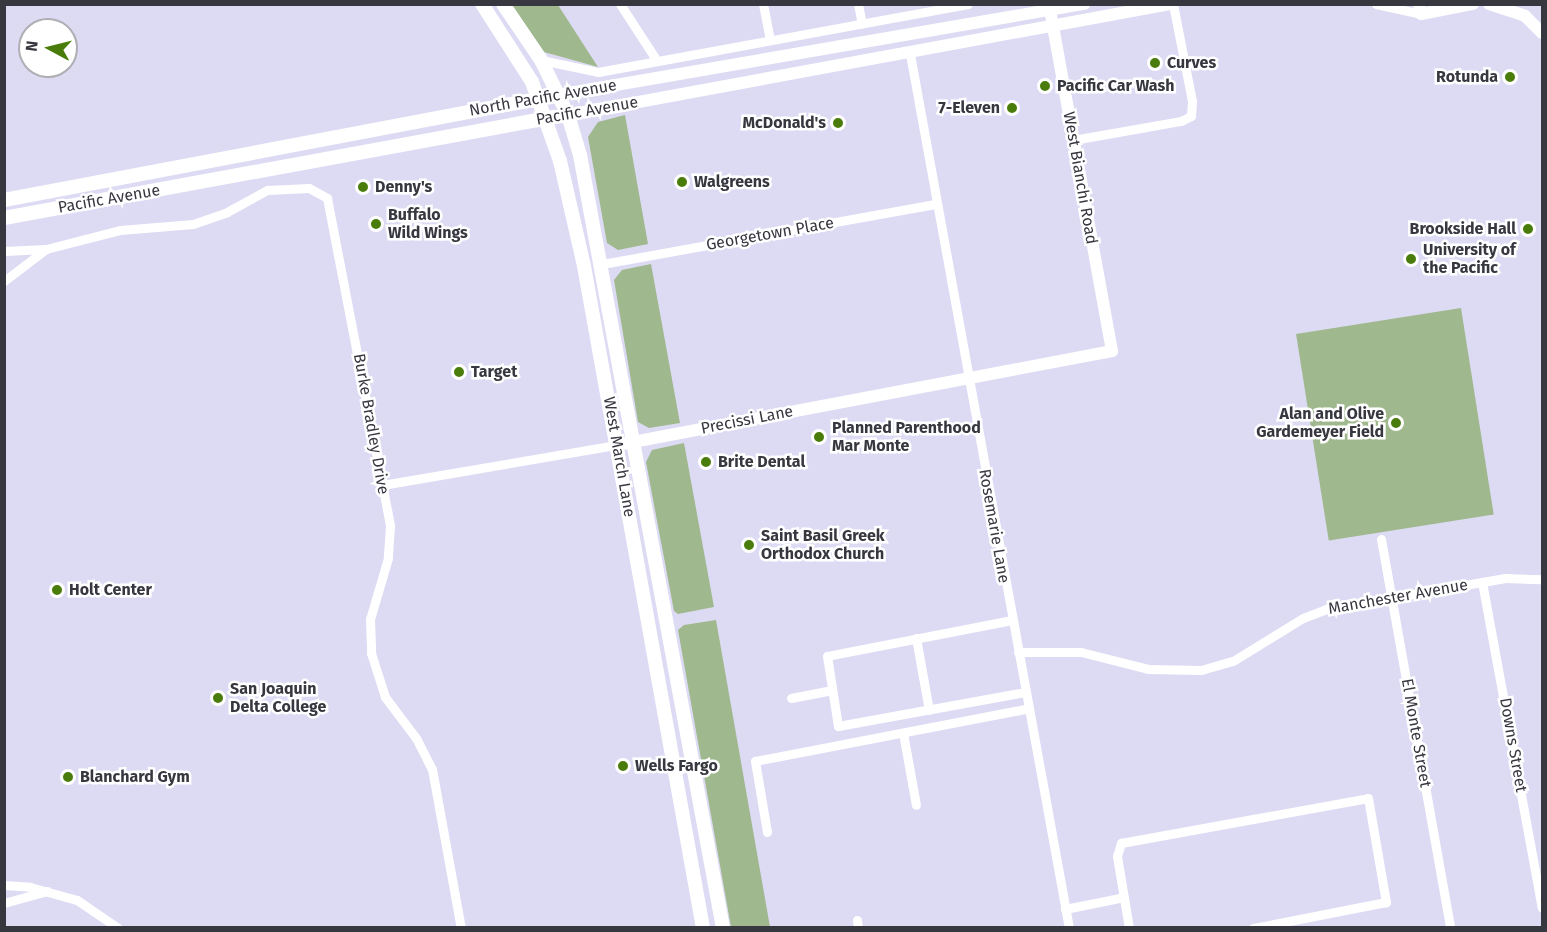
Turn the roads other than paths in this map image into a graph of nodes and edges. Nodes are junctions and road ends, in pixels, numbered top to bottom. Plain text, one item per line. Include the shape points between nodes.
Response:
1 (482, 4) edge
2 (503, 4) edge
3 (620, 4) edge
4 (763, 4) edge
5 (858, 4) edge
6 (968, 4) edge
7 (1084, 4) edge
8 (1172, 4) edge
9 (1376, 4) edge
10 (1473, 4) edge
11 (1489, 4) edge
12 (953, 6) edge
13 (1050, 8) edge
14 (1420, 9) edge
15 (862, 24) junction
16 (1053, 26) junction
17 (946, 29) junction
18 (1542, 33) edge
19 (770, 40) junction
20 (910, 54) junction
21 (542, 60) junction
22 (657, 61) junction
23 (558, 95) junction
24 (539, 98) junction
25 (568, 115) junction
26 (547, 118) junction
27 (1073, 140) junction
28 (144, 172) junction
29 (4, 200) edge
30 (937, 204) junction
31 (66, 206) junction
32 (4, 218) edge
33 (46, 249) junction
34 (4, 251) edge
35 (602, 264) junction
36 (4, 281) edge
37 (1112, 351) joint
38 (968, 377) junction
39 (635, 441) junction
40 (617, 445) junction
41 (382, 485) junction
42 (1381, 539) dead end
43 (1542, 579) edge
44 (1482, 582) junction
45 (1391, 595) junction
46 (1012, 620) junction
47 (916, 638) junction
48 (1018, 652) junction
49 (832, 690) junction
50 (1026, 692) junction
51 (791, 698) dead end
52 (1029, 708) junction
53 (929, 710) junction
54 (903, 733) junction
55 (916, 805) dead end
56 (767, 832) dead end
57 (4, 885) edge
58 (47, 891) junction
59 (1124, 897) junction
60 (4, 903) edge
61 (1542, 908) edge
62 (1065, 909) junction
63 (118, 927) edge
64 (461, 927) edge
65 (703, 927) edge
66 (723, 927) edge
67 (1069, 927) edge
68 (1129, 927) edge
69 (1253, 927) edge
70 (1450, 927) edge

1 - 24 main road, West March Lane via 522,62
2 - 21 main road, West March Lane
3 - 22 street
4 - 19 street
5 - 15 street
6 - 12 street
7 - 13 main road, North Pacific Avenue
8 - 16 main road, Pacific Avenue
8 - 27 street via 1194,109 1191,116
9 - 14 street
10 - 14 main road
11 - 18 main road via 1525,16
12 - 15 street
13 - 16 main road, West Bianchi Road
13 - 17 main road, North Pacific Avenue
15 - 19 street
16 - 20 main road, Pacific Avenue
16 - 27 main road, West Bianchi Road
17 - 20 main road via 914,45
17 - 23 main road, North Pacific Avenue
19 - 22 street
20 - 25 main road, Pacific Avenue
20 - 30 street, Rosemarie Lane
21 - 22 street via 597,72
21 - 23 main road, West March Lane
23 - 24 main road, North Pacific Avenue
23 - 25 main road, West March Lane
24 - 26 main road, West March Lane
24 - 28 main road, North Pacific Avenue
25 - 26 main road, Pacific Avenue
25 - 35 main road, West March Lane
26 - 31 main road, Pacific Avenue
26 - 40 main road, West March Lane via 584,266
27 - 37 main road, West Bianchi Road
28 - 29 main road, North Pacific Avenue
28 - 31 main road via 131,188 73,200
30 - 35 street, Georgetown Place
30 - 38 street, Rosemarie Lane
31 - 32 main road, Pacific Avenue
33 - 34 street, Burke Bradley Drive
33 - 36 street, Burke Bradley Drive
33 - 41 street, Burke Bradley Drive via 120,230 209,220 267,190 300,187 323,194 333,215
35 - 39 main road, West March Lane
37 - 38 main road, Precissi Lane
38 - 39 main road, Precissi Lane
38 - 46 street, Rosemarie Lane
39 - 40 main road, Precissi Lane
39 - 66 main road, West March Lane
40 - 41 street, Precissi Lane
40 - 65 main road, West March Lane
41 - 64 street, Burke Bradley Drive via 390,542 370,619 371,653 385,697 416,738 432,769
42 - 45 street, El Monte Street
43 - 44 street, Manchester Avenue via 1516,577
44 - 45 street, Manchester Avenue
44 - 61 street, Downs Street
45 - 48 street, Manchester Avenue via 1311,615 1233,661 1201,670 1168,672 1081,651
45 - 70 street, El Monte Street
46 - 47 street
46 - 48 street, Rosemarie Lane
47 - 49 street via 827,656
47 - 53 street
48 - 50 street, Rosemarie Lane
49 - 51 street
49 - 53 street via 838,726
50 - 52 street, Rosemarie Lane
50 - 53 street
52 - 54 street
52 - 62 street, Rosemarie Lane
54 - 55 street
54 - 56 street via 755,761
57 - 58 street
58 - 60 street
58 - 63 street via 76,900
59 - 62 street
59 - 68 street
59 - 69 street via 1117,851 1121,843 1368,798 1388,894 1386,902
62 - 67 street, Rosemarie Lane

